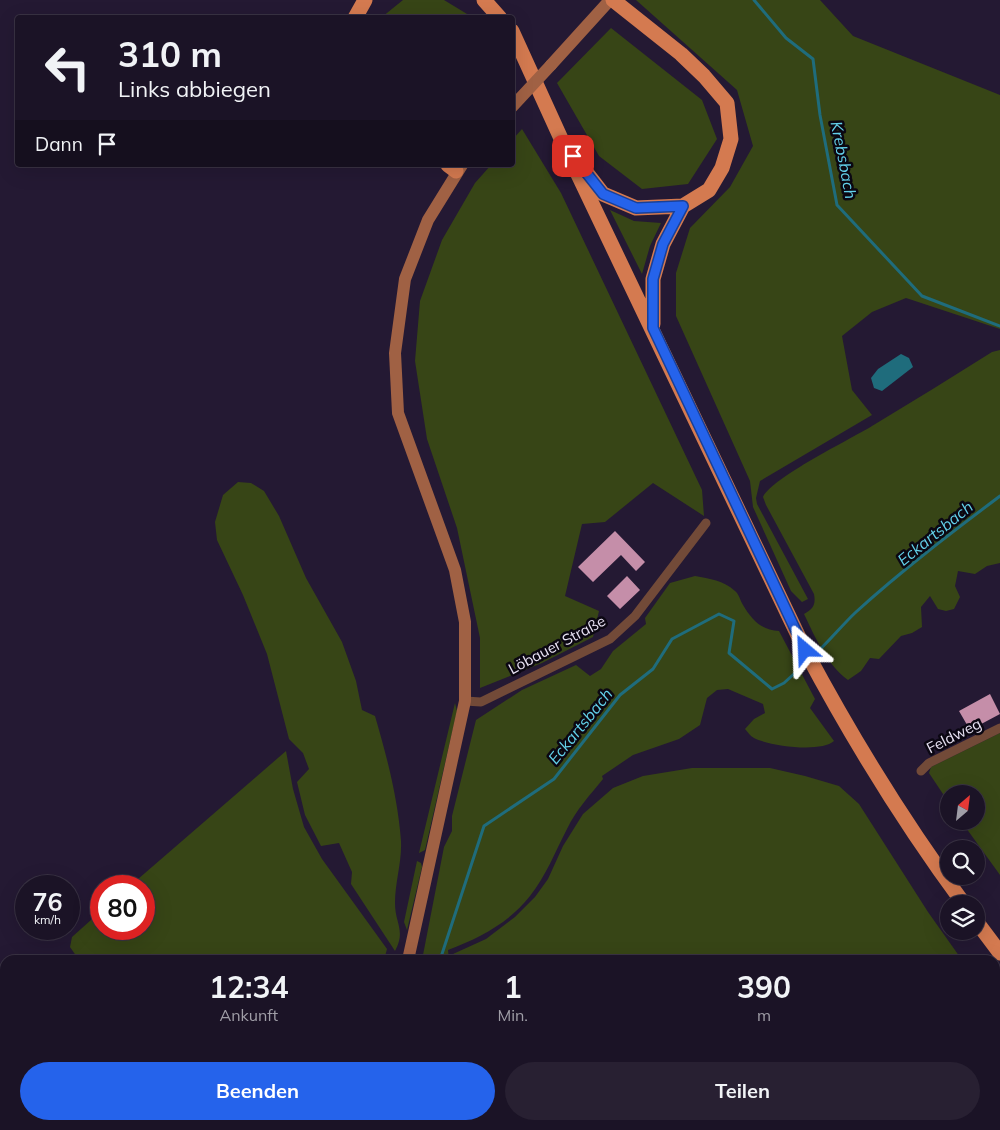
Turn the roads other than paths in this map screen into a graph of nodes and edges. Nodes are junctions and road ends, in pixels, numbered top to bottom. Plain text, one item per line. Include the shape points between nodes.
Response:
1 (365, 0) edge
2 (484, 0) edge
3 (501, 0) edge
4 (612, 0) edge
5 (357, 15) edge
6 (497, 15) edge
7 (506, 15) edge
8 (515, 38) edge
9 (515, 104) edge
10 (563, 143) junction
11 (455, 167) edge
12 (683, 206) junction
13 (653, 328) junction
14 (706, 523) dead end
15 (464, 706) junction
16 (1000, 728) edge
17 (921, 771) dead end
18 (958, 895) edge
19 (985, 933) edge
20 (1000, 953) edge
21 (409, 955) edge

1 - 5 highway
2 - 6 highway
3 - 7 highway
4 - 9 main road, bridge
4 - 12 highway via 681,54 727,104 731,139 722,168 709,190
8 - 10 highway
10 - 12 highway via 603,194 636,208
10 - 13 highway
11 - 15 main road via 428,220 405,279 395,353 398,413 455,570 466,622
12 - 13 highway via 663,244 653,279
13 - 18 highway via 781,602 830,697 907,823
14 - 15 street, Löbauer Straße via 640,610 610,639 481,702
15 - 21 main road
16 - 17 street, Feldweg via 929,763
19 - 20 highway

